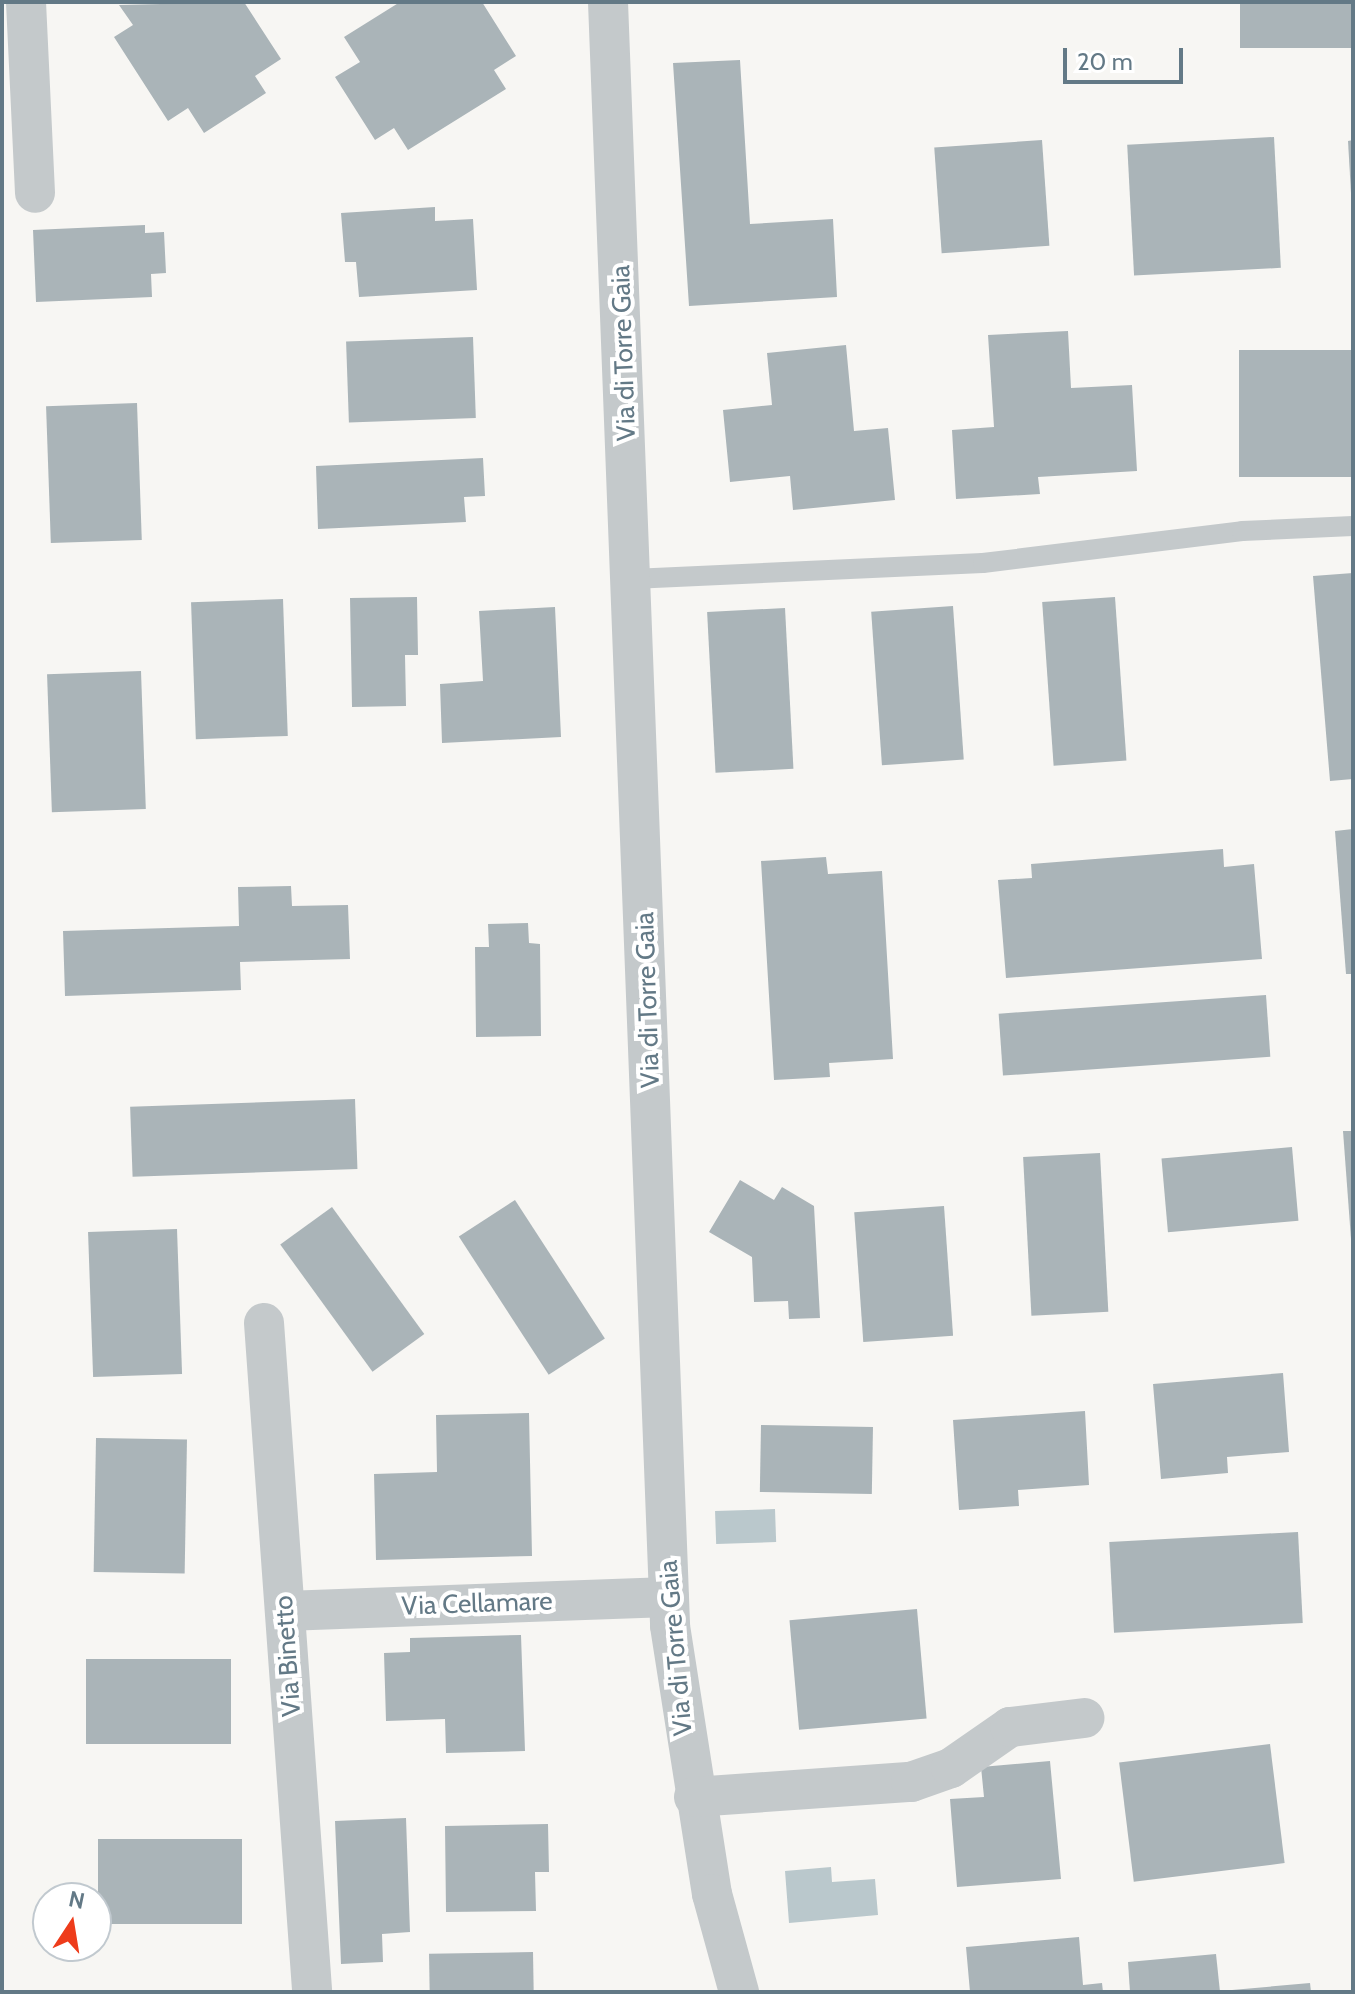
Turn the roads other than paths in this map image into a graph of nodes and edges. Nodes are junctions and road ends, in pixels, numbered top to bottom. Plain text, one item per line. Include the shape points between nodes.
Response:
1 (26, 2) edge
2 (608, 2) edge
3 (35, 193) dead end
4 (1353, 526) edge
5 (632, 579) junction
6 (264, 1323) dead end
7 (669, 1597) junction
8 (285, 1611) junction
9 (1084, 1718) dead end
10 (694, 1797) junction
11 (312, 1990) dead end
12 (739, 1992) edge

1 - 3 street
2 - 5 street, Via di Torre Gaia
4 - 5 lane via 1242,531 983,563
5 - 7 street, Via di Torre Gaia
6 - 8 street, Via Binetto
7 - 8 street, Via Cellamare
7 - 10 street, Via di Torre Gaia
8 - 11 street, Via Binetto
9 - 10 street via 1010,1727 951,1768 911,1782
10 - 12 street, Via di Torre Gaia

